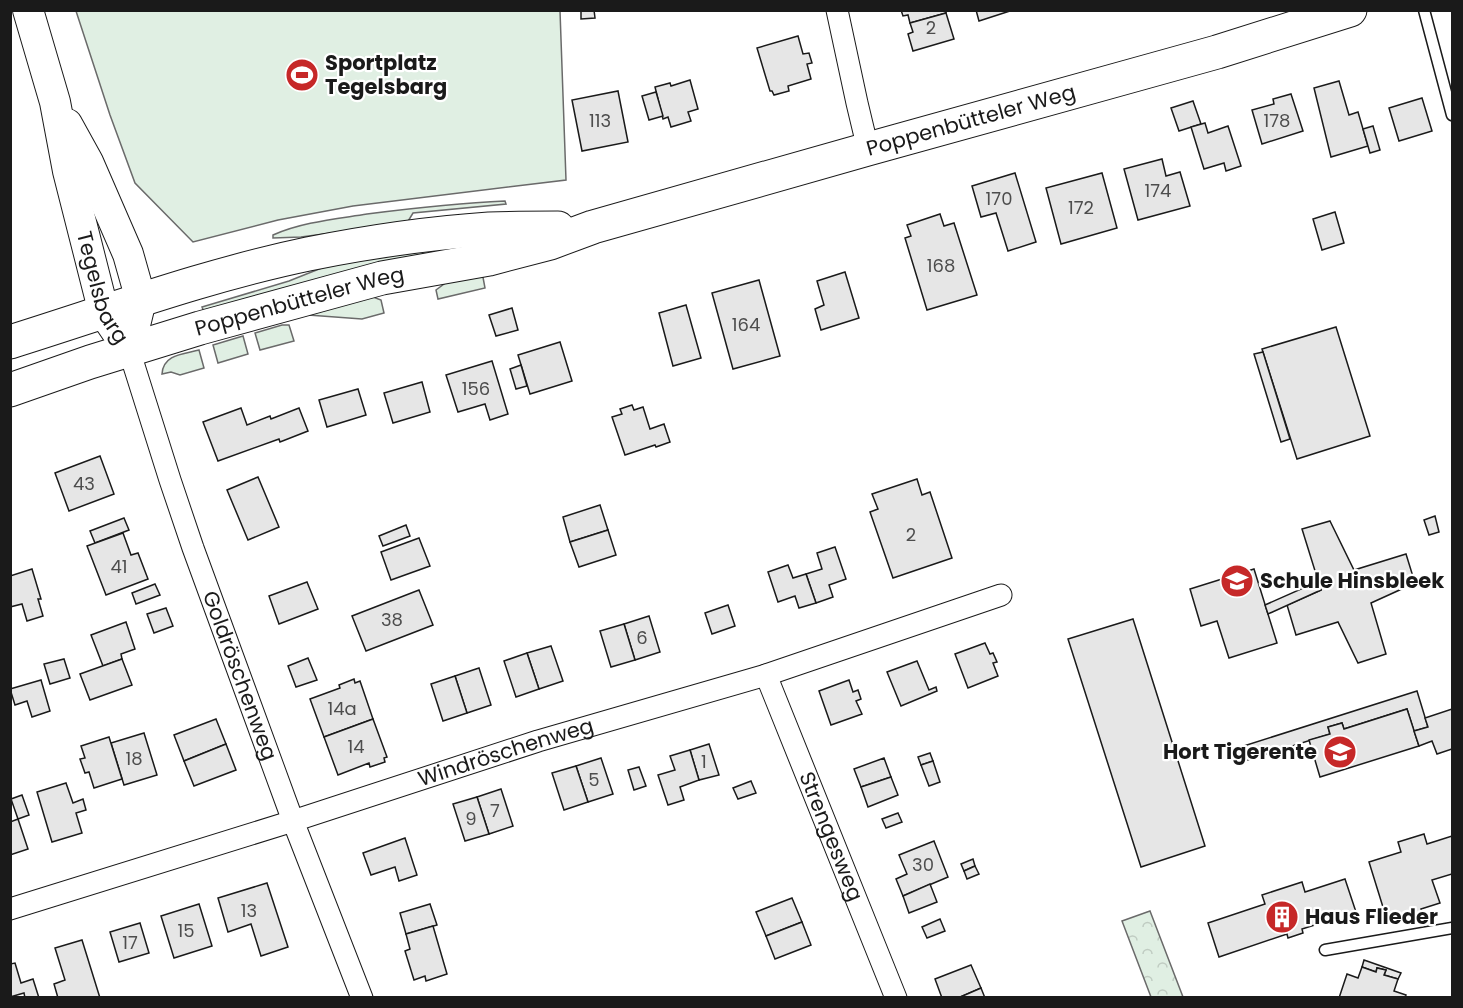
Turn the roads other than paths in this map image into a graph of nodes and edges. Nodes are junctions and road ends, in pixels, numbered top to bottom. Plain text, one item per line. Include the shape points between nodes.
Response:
1 (28, 10) edge
2 (837, 10) edge
3 (1350, 10) edge
4 (1424, 10) edge
5 (55, 102) junction
6 (1452, 115) edge
7 (868, 148) junction
8 (593, 227) junction
9 (141, 300) junction
10 (104, 313) junction
11 (10, 342) edge
12 (129, 350) junction
13 (10, 390) edge
14 (1001, 595) dead end
15 (766, 675) junction
16 (293, 821) junction
17 (10, 909) edge
18 (1452, 928) edge
19 (1325, 950) dead end
20 (362, 998) edge
21 (896, 998) edge

1 - 5 street, Tegelsbarg
2 - 7 street
3 - 7 main road, Poppenbütteler Weg via 1217,52
4 - 6 lane
5 - 9 street, Tegelsbarg via 88,162 128,255
5 - 10 street, Tegelsbarg
7 - 8 main road, Poppenbütteler Weg
8 - 9 main road, Poppenbütteler Weg via 488,229 388,240 307,254
8 - 12 main road, Poppenbütteler Weg via 489,259 382,278
9 - 10 main road, Poppenbütteler Weg
9 - 12 street, Tegelsbarg
10 - 11 main road, Poppenbütteler Weg
10 - 12 street, Tegelsbarg
12 - 13 main road, Poppenbütteler Weg
12 - 16 street, Goldröschenweg via 193,548
14 - 15 street, Windröschenweg
15 - 16 street, Windröschenweg via 538,741
15 - 21 street, Strengesweg
16 - 17 street, Windröschenweg
16 - 20 street, Goldröschenweg
18 - 19 lane

